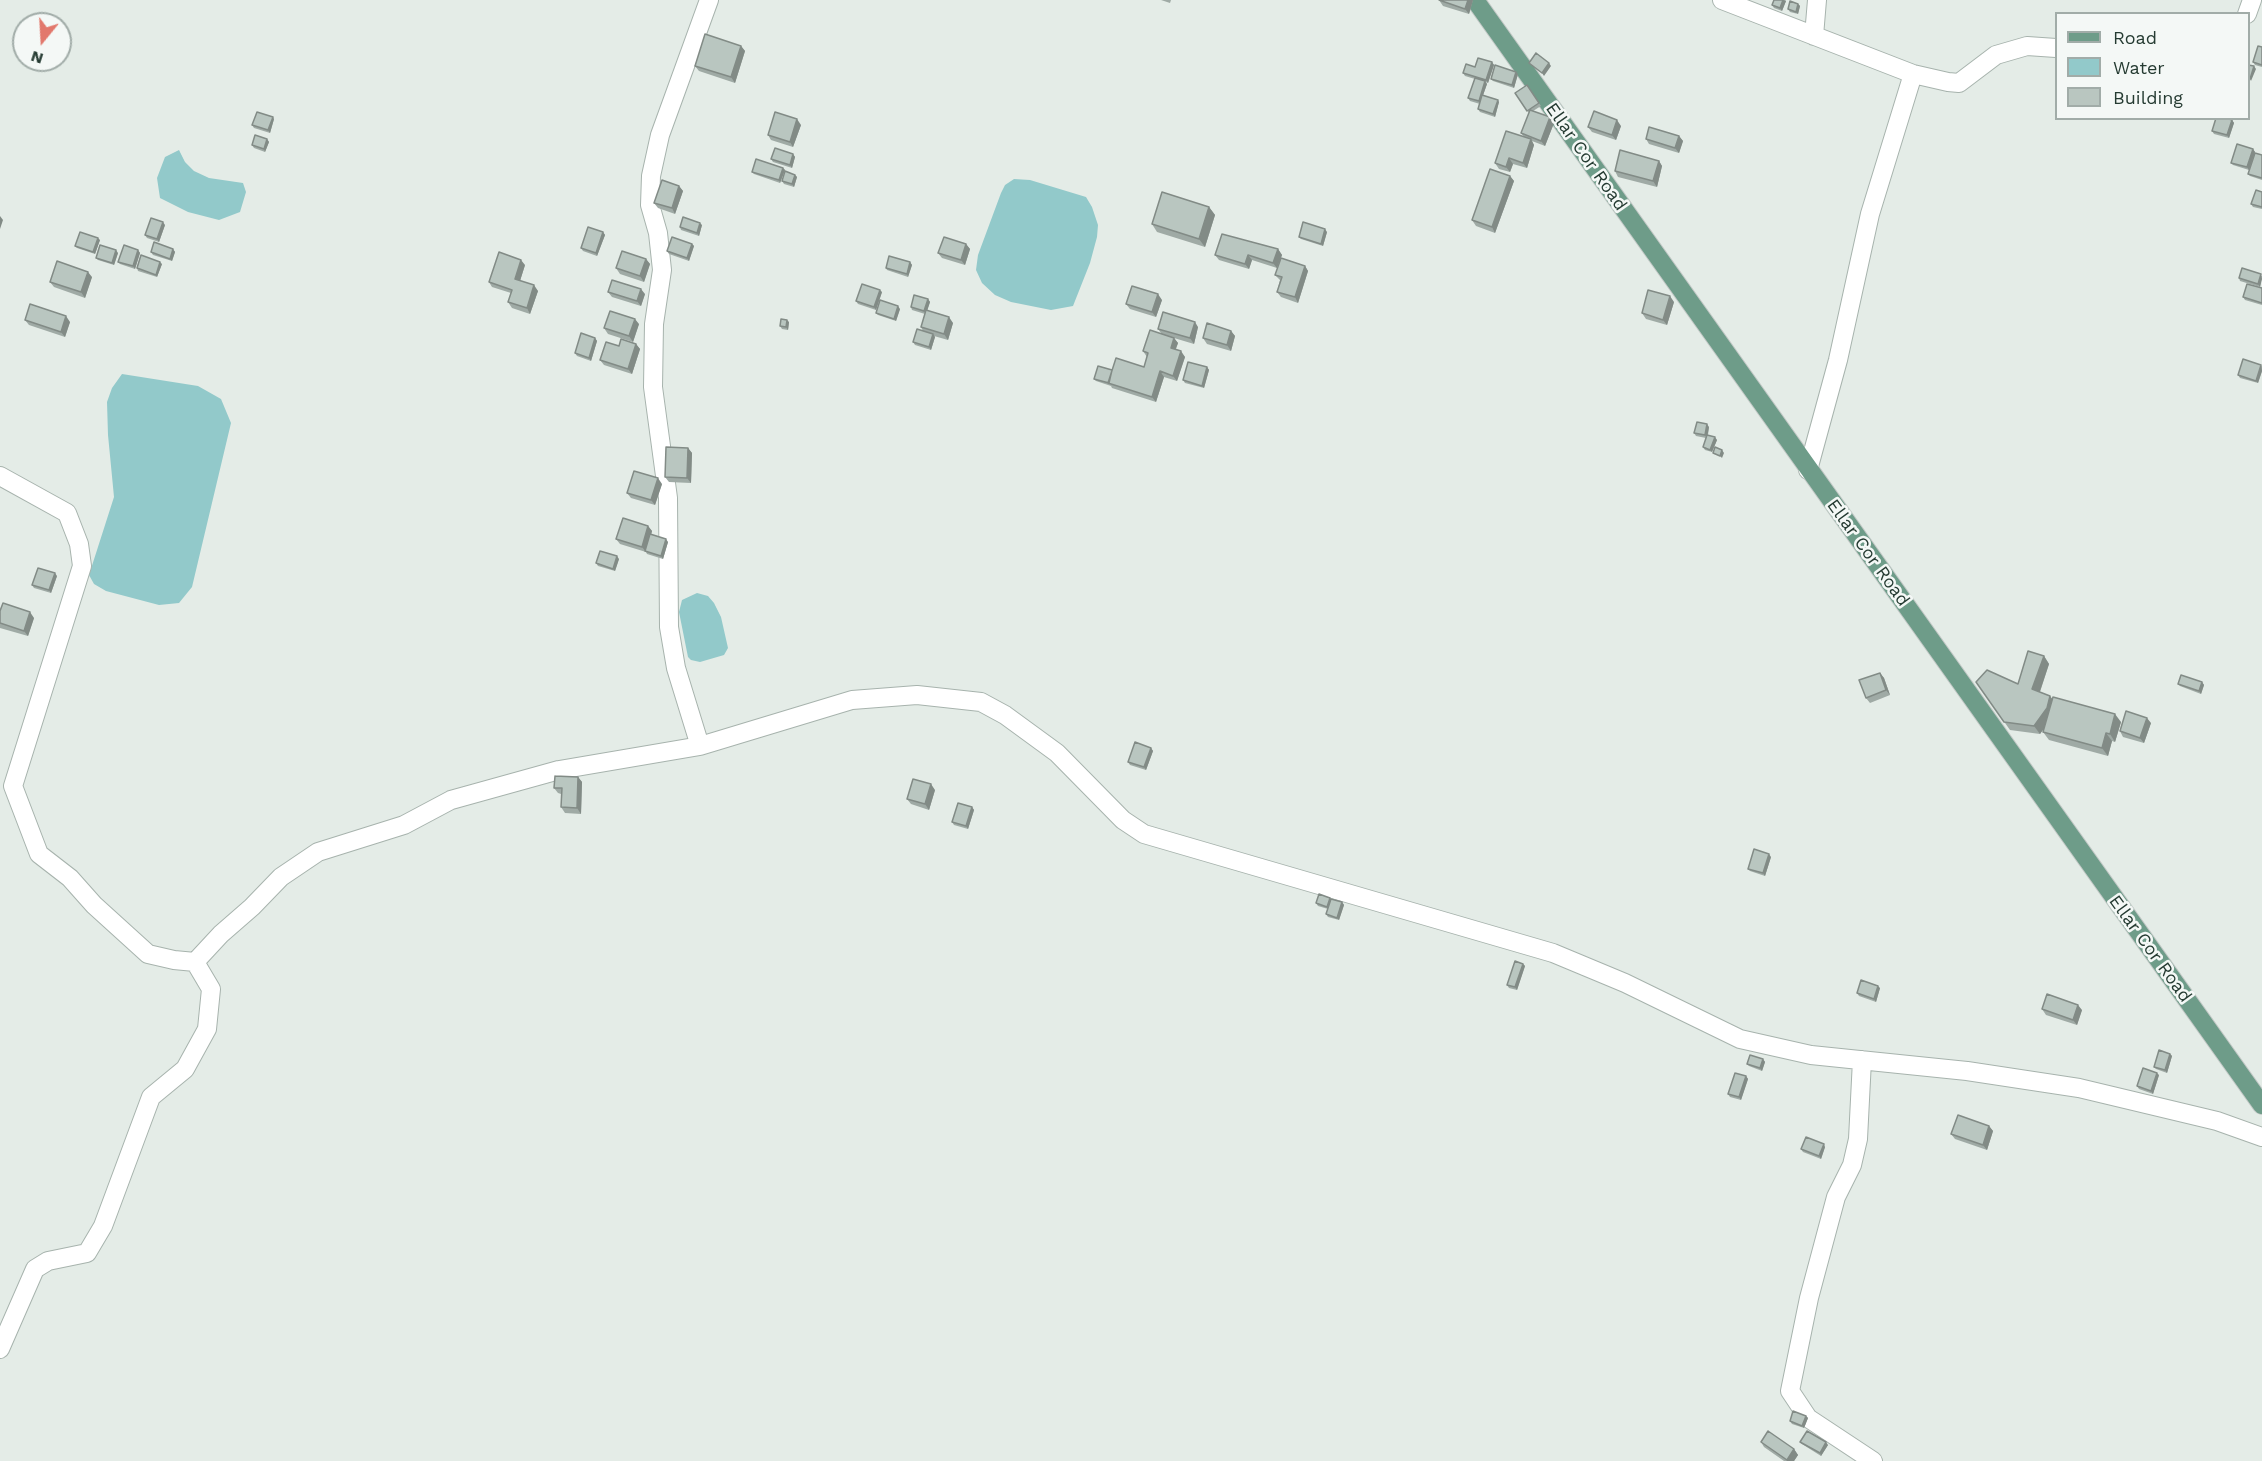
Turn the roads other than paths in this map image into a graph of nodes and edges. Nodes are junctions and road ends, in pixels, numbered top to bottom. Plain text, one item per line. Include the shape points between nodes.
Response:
1 (709, 0) edge
2 (1475, 0) edge
3 (1722, 0) edge
4 (1817, 0) edge
5 (1814, 36) junction
6 (2055, 48) edge
7 (1913, 74) junction
8 (1808, 470) junction
9 (0, 476) edge
10 (700, 746) junction
11 (195, 962) junction
12 (1862, 1059) junction
13 (2262, 1105) edge
14 (2262, 1137) edge
15 (0, 1349) edge
16 (1873, 1461) edge

1 - 10 street via 660,135 651,176 650,204 662,270 654,324 653,387 668,498 669,627 676,668
2 - 8 main road, Ellar Cor Road
3 - 5 street
4 - 5 street
5 - 7 street
6 - 7 street via 2027,46 1996,55 1959,83
7 - 8 street via 1870,214 1838,360
8 - 13 main road, Ellar Cor Road
9 - 11 street via 67,513 79,544 82,566 13,786 39,854 70,878 148,954
10 - 11 street via 558,770 451,800 404,825 318,852 281,876
10 - 12 street via 852,700 917,695 981,702 1057,753 1123,820 1144,834 1553,953 1625,982 1740,1038 1811,1055
11 - 15 street via 211,989 207,1029 185,1069 151,1097 103,1226 87,1253 48,1261 35,1269
12 - 14 street via 2079,1088 2217,1121
12 - 16 street via 1858,1139 1852,1165 1836,1197 1790,1391 1808,1418

